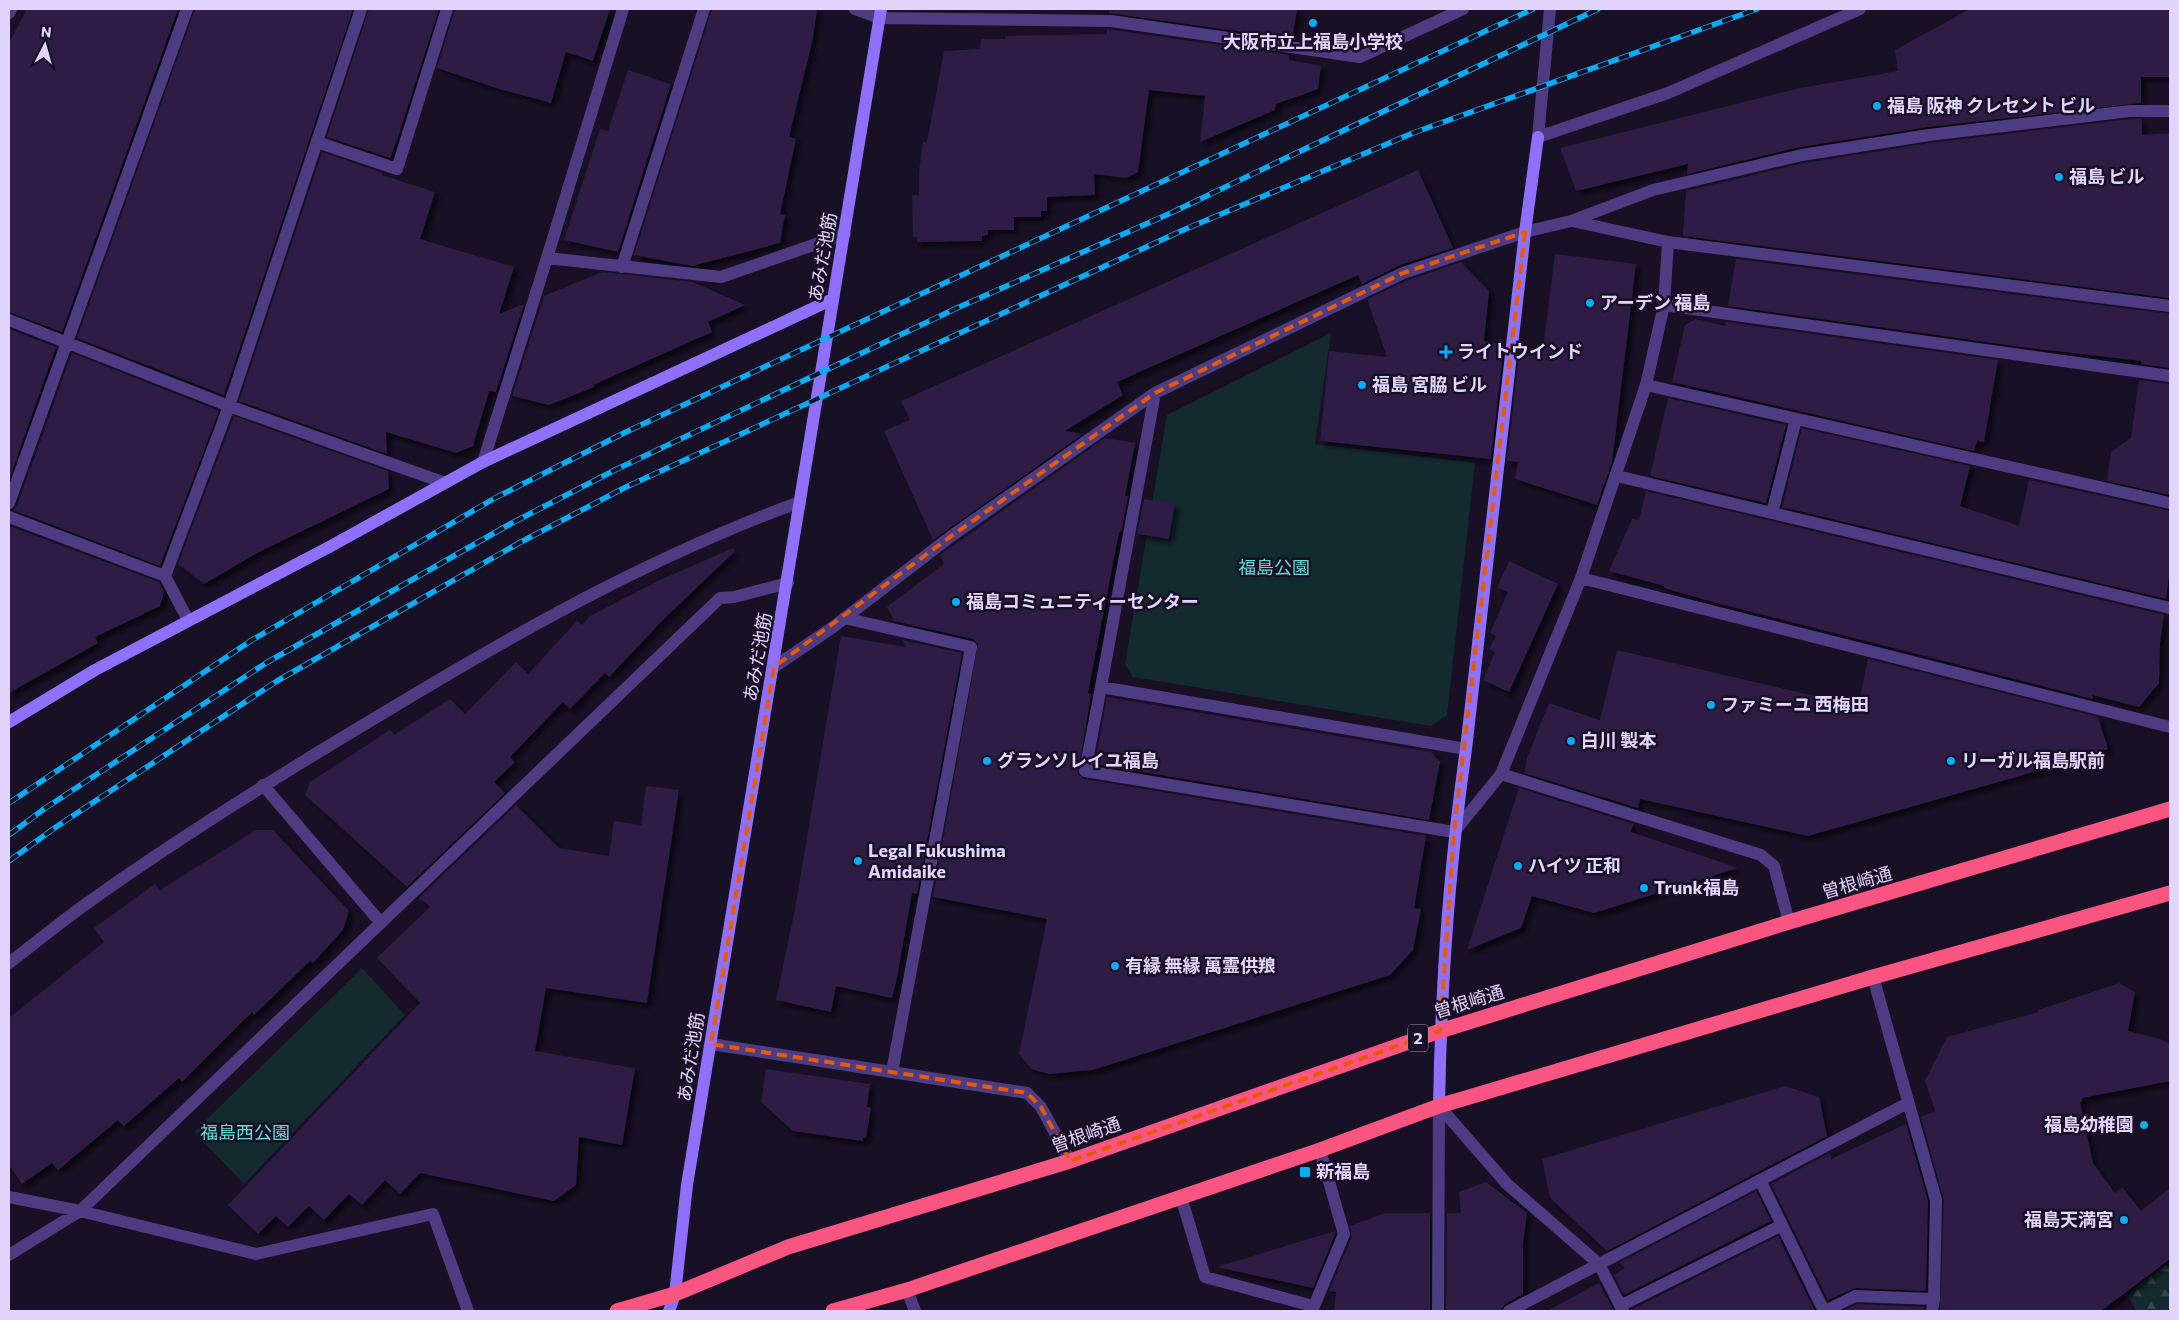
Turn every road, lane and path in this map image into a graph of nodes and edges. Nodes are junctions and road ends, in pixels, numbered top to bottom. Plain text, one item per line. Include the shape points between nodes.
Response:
1 (11, 9) edge
2 (187, 9) edge
3 (361, 9) edge
4 (448, 9) edge
5 (623, 9) edge
6 (704, 9) edge
7 (854, 9) edge
8 (1463, 9) edge
9 (1550, 9) edge
10 (1860, 9) edge
11 (9, 13) edge
12 (881, 13) edge
13 (2170, 111) edge
14 (1538, 137) junction
15 (317, 142) junction
16 (1571, 221) junction
17 (1525, 232) junction
18 (845, 234) junction
19 (1668, 242) junction
20 (547, 258) junction
21 (622, 267) junction
22 (833, 299) junction
23 (1664, 305) junction
24 (2170, 306) edge
25 (9, 320) edge
26 (66, 343) junction
27 (2170, 376) edge
28 (1646, 385) junction
29 (1156, 393) junction
30 (229, 406) junction
31 (1796, 419) junction
32 (482, 462) junction
33 (1617, 476) junction
34 (445, 483) junction
35 (800, 502) junction
36 (2170, 502) edge
37 (9, 503) edge
38 (1772, 513) junction
39 (9, 517) edge
40 (165, 576) junction
41 (1581, 578) junction
42 (788, 583) junction
43 (2170, 608) edge
44 (844, 618) junction
45 (188, 620) junction
46 (774, 667) junction
47 (1101, 687) junction
48 (9, 722) edge
49 (2170, 727) edge
50 (1466, 749) junction
51 (1501, 774) junction
52 (263, 785) junction
53 (2170, 809) edge
54 (1454, 832) junction
55 (2170, 894) edge
56 (1789, 922) junction
57 (381, 923) junction
58 (9, 963) edge
59 (1873, 977) junction
60 (1440, 1030) junction
61 (711, 1044) junction
62 (892, 1072) junction
63 (1908, 1104) junction
64 (1439, 1106) junction
65 (1320, 1150) junction
66 (1070, 1161) junction
67 (1760, 1180) junction
68 (1181, 1196) junction
69 (9, 1197) edge
70 (80, 1212) junction
71 (1782, 1225) junction
72 (9, 1255) edge
73 (1600, 1264) junction
74 (907, 1290) junction
75 (674, 1294) junction
76 (1933, 1305) edge
77 (1621, 1308) edge
78 (1313, 1309) edge
79 (468, 1311) edge
80 (617, 1311) edge
81 (670, 1311) edge
82 (833, 1311) edge
83 (915, 1311) edge
84 (1438, 1311) edge
85 (1509, 1311) edge
86 (1825, 1311) edge

1 - 11 street
2 - 26 street
3 - 15 street
4 - 15 street via 397,169
5 - 20 street
6 - 21 street
7 - 12 street
8 - 12 street via 1360,57 1111,20
9 - 14 street
10 - 14 street via 1668,93
12 - 18 street, あみだ池筋
13 - 16 street via 2130,111 1929,135 1802,155 1653,190
14 - 17 street
15 - 30 street
16 - 17 street
16 - 19 street
17 - 29 street via 1403,273
17 - 50 street
18 - 21 street via 721,277
18 - 22 street, あみだ池筋
19 - 23 street
19 - 24 street
20 - 21 street
20 - 32 street
22 - 32 street
22 - 35 street, あみだ池筋
23 - 27 street
23 - 28 street
25 - 26 street
26 - 30 street
26 - 37 street
28 - 31 street
28 - 33 street
29 - 44 street via 950,537
29 - 47 street
30 - 34 street
30 - 40 street
31 - 36 street
31 - 38 street
32 - 34 street
33 - 38 street
33 - 41 street
34 - 45 street
35 - 42 street, あみだ池筋
35 - 52 street via 748,521 574,603
38 - 43 street
39 - 40 street
40 - 45 street
41 - 49 street
41 - 51 street
42 - 46 street, あみだ池筋
42 - 57 street via 734,598 720,598
44 - 46 street
44 - 62 street via 971,647
45 - 48 street via 94,670
46 - 61 street, あみだ池筋
47 - 50 street
47 - 54 street via 1085,771
50 - 54 street
51 - 54 street
51 - 56 street via 1761,855 1774,866
52 - 57 street
52 - 58 street via 93,899
53 - 56 highway, 曽根崎通 / 2
54 - 60 street
55 - 59 highway
56 - 60 highway, 曽根崎通 / 2
57 - 70 street
59 - 63 street
59 - 64 highway
60 - 64 street
60 - 66 highway, 曽根崎通 / 2
61 - 62 street
61 - 75 street, あみだ池筋 via 687,1185
62 - 66 street via 1027,1094 1041,1107
63 - 67 street
63 - 76 street via 1936,1200
64 - 65 highway
64 - 73 street via 1507,1184
64 - 84 street
65 - 68 highway
65 - 78 street via 1344,1234
66 - 75 highway, 曽根崎通 / 2 via 788,1246
67 - 71 street
67 - 73 street
68 - 74 highway
68 - 78 street via 1205,1277
69 - 70 street
70 - 72 street
70 - 79 street via 256,1254 434,1214
71 - 77 street
71 - 86 street
73 - 77 street
73 - 85 street
74 - 82 highway
74 - 83 street
75 - 80 highway, 2
75 - 81 street, あみだ池筋
76 - 86 street via 1855,1296

